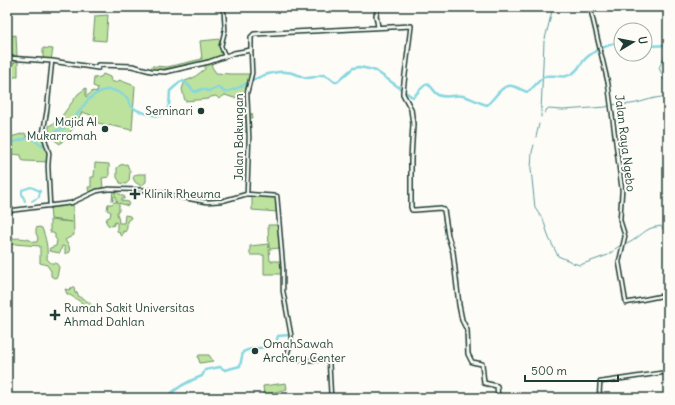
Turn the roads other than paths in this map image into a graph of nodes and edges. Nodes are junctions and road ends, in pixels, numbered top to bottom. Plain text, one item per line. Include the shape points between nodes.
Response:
1 (222, 7) edge
2 (378, 7) edge
3 (590, 7) edge
4 (378, 27) junction
5 (251, 50) junction
6 (225, 56) junction
7 (7, 58) edge
8 (52, 61) junction
9 (248, 194) junction
10 (49, 206) junction
11 (7, 211) edge
12 (668, 318) edge
13 (668, 372) edge
14 (331, 398) edge
15 (498, 398) edge
16 (599, 398) edge

1 - 6 street via 225,30 220,46
2 - 4 main road
3 - 12 street, Jalan Raya Ngebo via 607,78 622,190 620,220 625,236 619,262 626,303 666,295
4 - 5 main road, Jalan Bakungan via 254,34 251,37
4 - 15 main road via 411,26 403,90 411,108 414,124 411,208 444,210 453,252 460,314 467,330 469,357 472,362 482,364 484,383 497,386
5 - 6 main road
5 - 9 street, Jalan Bakungan via 252,73 247,93
6 - 8 main road via 209,62 160,72 132,66 98,65 96,68
7 - 8 main road
8 - 10 street via 43,132 49,152
9 - 10 street via 207,202 150,190 109,189 97,191 71,203
9 - 14 street via 277,196 283,292 291,341 286,358 329,360
10 - 11 street
13 - 16 street via 600,382

